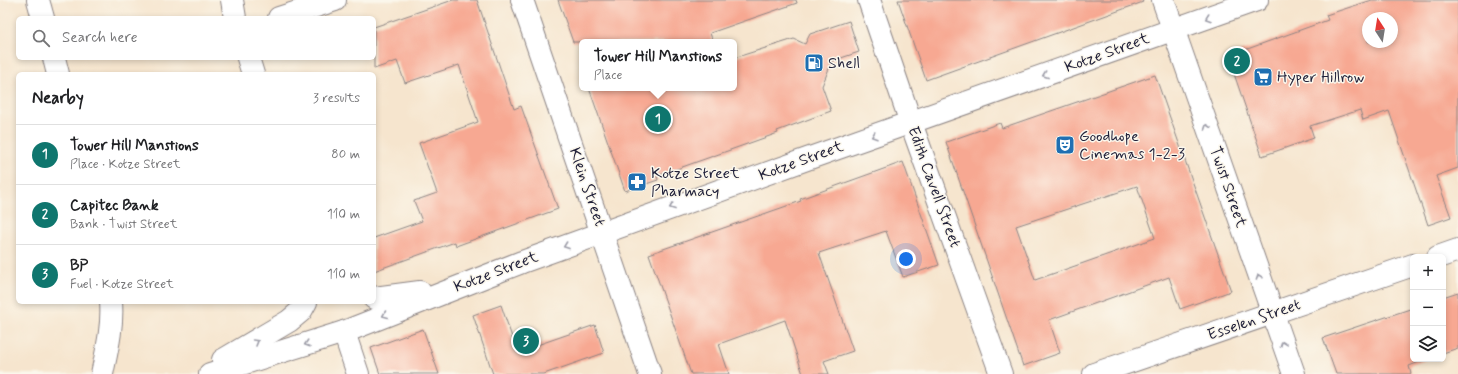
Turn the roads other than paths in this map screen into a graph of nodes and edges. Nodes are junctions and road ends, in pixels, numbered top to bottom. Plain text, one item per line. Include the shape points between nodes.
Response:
1 (38, 0) edge
2 (232, 0) edge
3 (335, 0) edge
4 (522, 0) edge
5 (869, 0) edge
6 (1163, 0) edge
7 (1258, 0) edge
8 (42, 16) edge
9 (235, 16) edge
10 (285, 16) edge
11 (1173, 30) junction
12 (54, 60) edge
13 (249, 60) edge
14 (58, 72) edge
15 (252, 72) edge
16 (911, 123) junction
17 (602, 233) junction
18 (1458, 250) edge
19 (1446, 254) edge
20 (1410, 267) edge
21 (460, 285) junction
22 (376, 298) edge
23 (111, 304) edge
24 (305, 304) edge
25 (1272, 314) junction
26 (344, 332) junction
27 (102, 374) edge
28 (197, 374) edge
29 (210, 374) edge
30 (358, 374) edge
31 (650, 374) edge
32 (1001, 374) edge
33 (1094, 374) edge
34 (1294, 374) edge

1 - 8 street
2 - 9 street
3 - 10 street
4 - 17 street, Klein Street
5 - 16 street, Edith Cavell Street
6 - 11 street, Twist Street
7 -> 11 street, Kotze Street
11 -> 16 street, Kotze Street
25 -> 11 street, Twist Street
12 - 14 street
13 - 15 street
16 -> 17 street, Kotze Street
16 - 32 street, Edith Cavell Street
17 -> 21 street, Kotze Street
17 - 31 street, Klein Street
18 - 19 street
20 - 25 street, Esselen Street
21 - 22 street
21 -> 26 street, Kotze Street
23 - 27 street via 108,345
28 -> 24 street via 289,322
25 - 33 street, Esselen Street
34 -> 25 street, Twist Street
26 -> 29 street, Kotze Street
26 - 30 street

